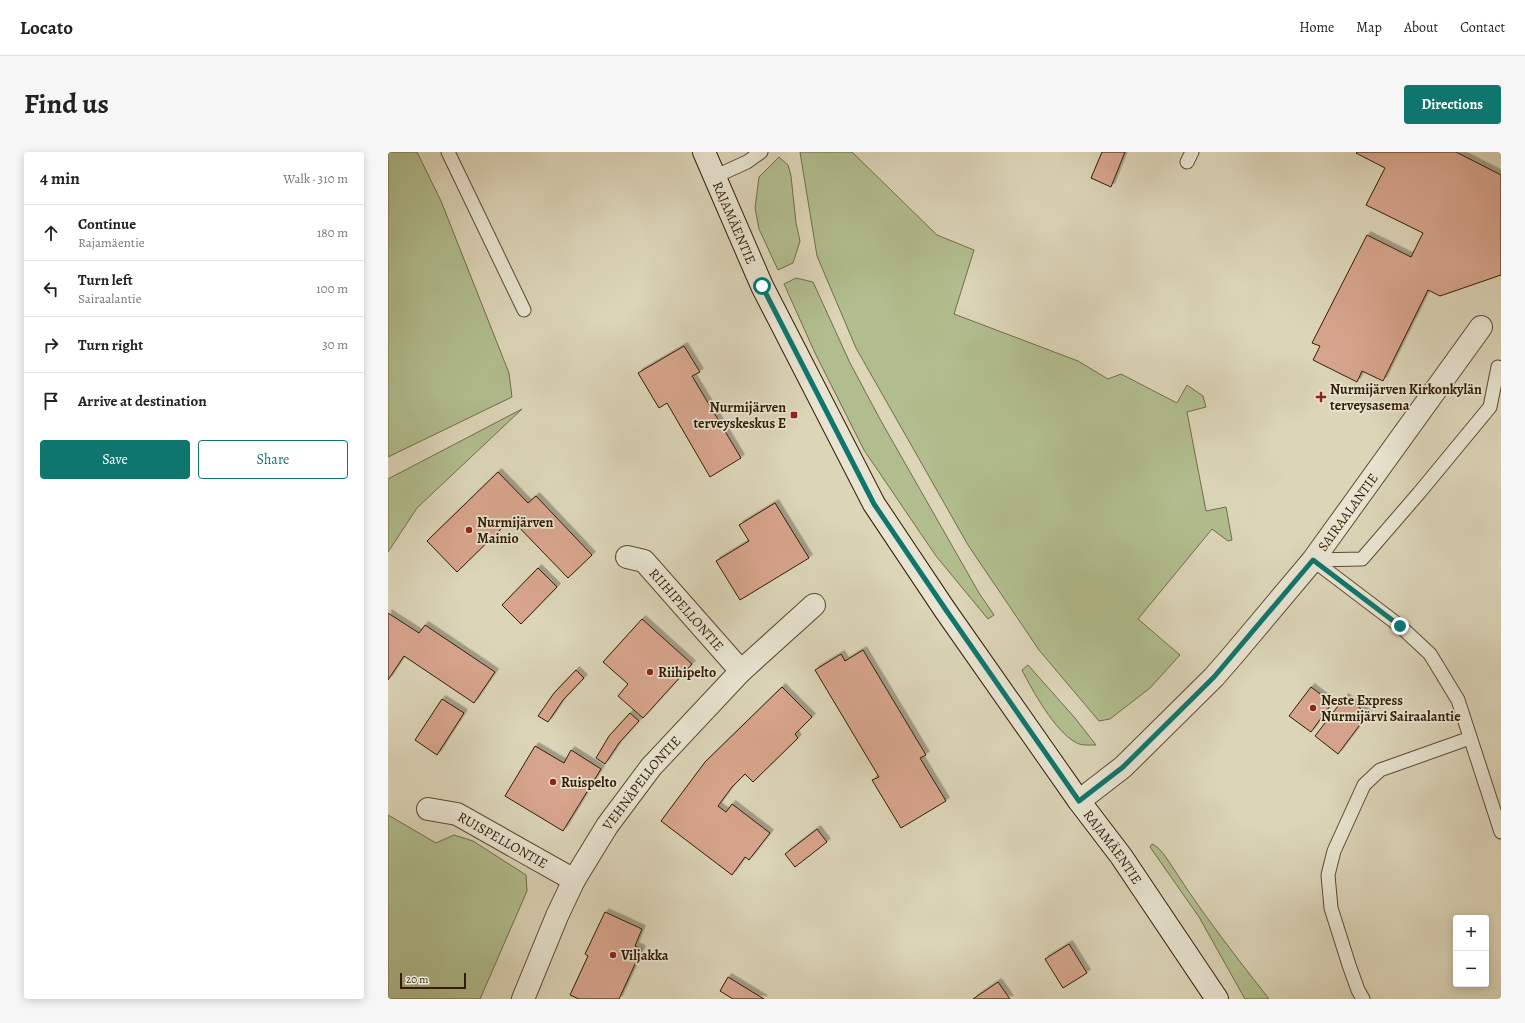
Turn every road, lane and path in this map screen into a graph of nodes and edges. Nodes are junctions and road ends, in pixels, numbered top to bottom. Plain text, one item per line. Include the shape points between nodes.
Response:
1 (448, 152) edge
2 (704, 152) edge
3 (760, 152) edge
4 (714, 177) junction
5 (524, 310) dead end
6 (1481, 327) dead end
7 (1498, 367) dead end
8 (628, 558) dead end
9 (1313, 560) junction
10 (814, 605) dead end
11 (741, 671) junction
12 (1470, 738) junction
13 (1079, 801) junction
14 (428, 809) dead end
15 (1501, 832) edge
16 (574, 880) junction
17 (523, 999) edge
18 (1217, 999) edge
19 (1363, 999) edge

1 - 5 lane
2 - 4 street, RAJAMÄENTIE
3 - 4 lane via 747,162
4 - 13 street, RAJAMÄENTIE via 762,286 874,504
6 - 9 street, SAIRAALANTIE
7 - 9 lane via 1490,407 1362,559
8 - 11 street, RIIHIPELLONTIE via 644,561
9 - 12 lane via 1400,626 1430,654 1458,700
9 - 13 street, SAIRAALANTIE via 1214,677 1123,767
10 - 11 street, VEHNÄPELLONTIE
11 - 16 street, VEHNÄPELLONTIE via 652,767 607,826
12 - 15 lane
12 - 19 lane via 1380,770 1364,785 1334,851 1328,875 1331,908
13 - 18 street, RAJAMÄENTIE via 1121,856
14 - 16 street, RUISPELLONTIE via 457,814
16 - 17 street, VEHNÄPELLONTIE

